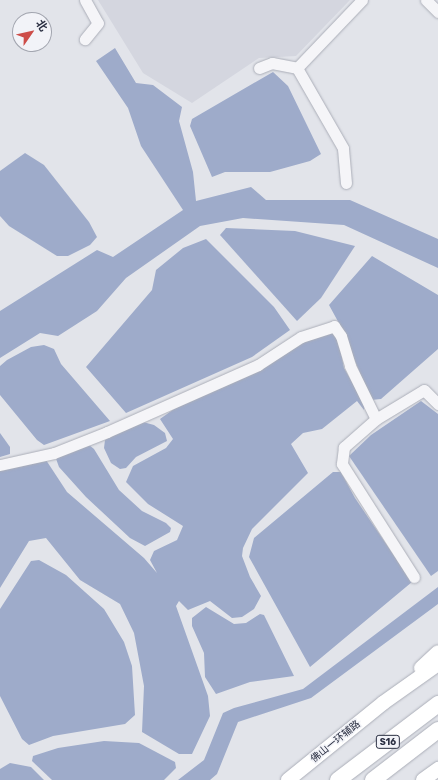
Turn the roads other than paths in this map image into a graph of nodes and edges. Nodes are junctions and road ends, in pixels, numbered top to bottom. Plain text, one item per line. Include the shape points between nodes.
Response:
1 (85, 0) edge
2 (362, 0) edge
3 (426, 0) edge
4 (438, 12) edge
5 (85, 40) dead end
6 (259, 68) dead end
7 (297, 68) junction
8 (346, 183) dead end
9 (438, 404) edge
10 (376, 419) junction
11 (0, 465) edge
12 (414, 577) dead end
13 (438, 652) edge
14 (438, 664) edge
15 (383, 703) junction
16 (438, 704) edge
17 (438, 730) edge
18 (389, 741) junction
19 (438, 769) edge
20 (438, 777) edge
21 (288, 780) edge
22 (325, 780) edge
23 (338, 780) edge
24 (373, 780) edge
25 (423, 780) edge
26 (434, 780) edge

1 - 5 street via 98,23
2 - 7 street
3 - 4 street
6 - 7 street via 272,63
7 - 8 street via 343,148
9 - 10 street via 424,390
10 - 11 street via 350,366 341,336 334,326 301,337 258,365 100,435 54,454
10 - 12 street via 344,447 342,464
13 - 15 main road, 佛山一环辅路
14 - 15 main road, 佛山一环辅路
15 - 21 main road, 佛山一环辅路
16 - 18 highway, S16
17 - 24 highway, S16
18 - 22 highway
18 - 23 highway, S16
19 - 25 main road
20 - 26 main road

